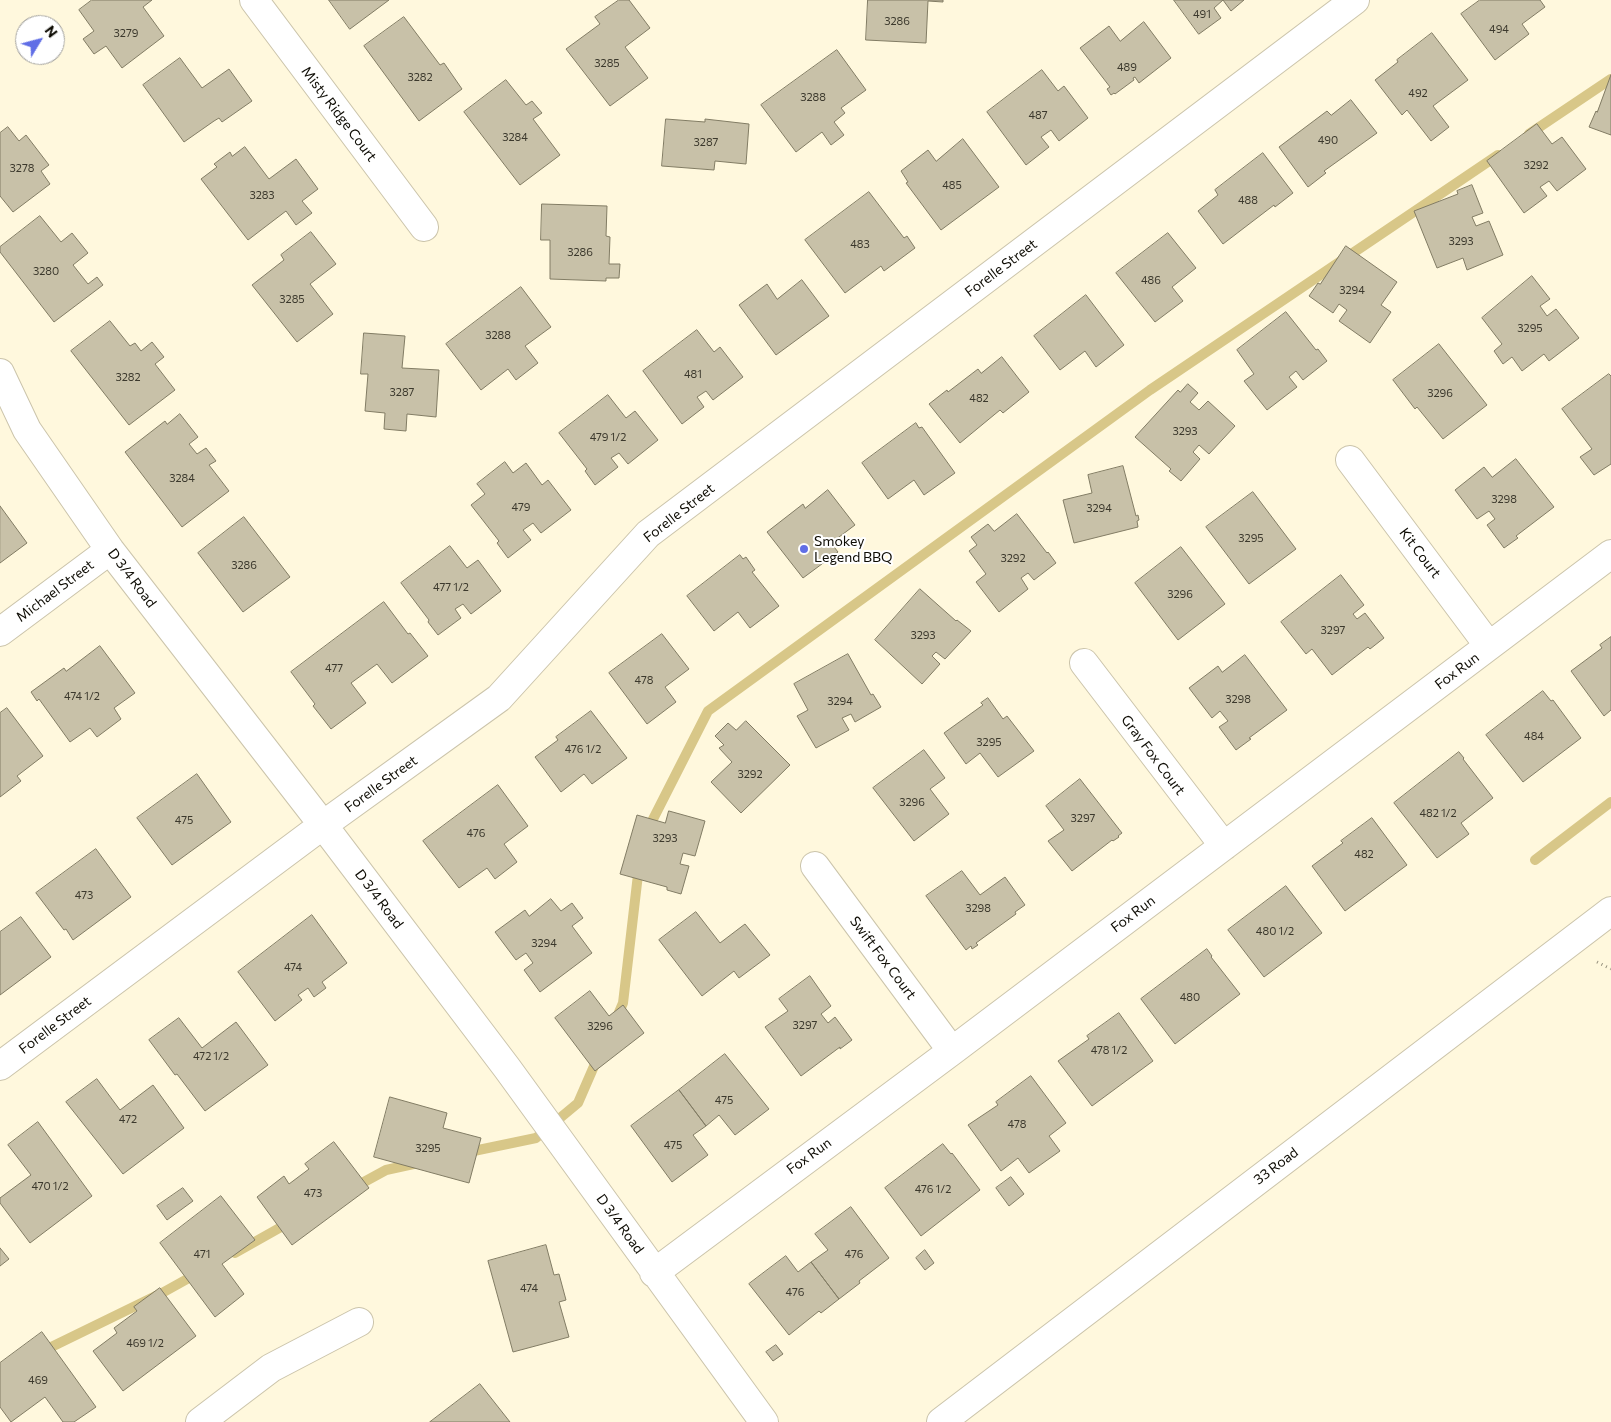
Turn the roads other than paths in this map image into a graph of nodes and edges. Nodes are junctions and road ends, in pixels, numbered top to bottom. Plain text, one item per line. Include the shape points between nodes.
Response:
1 (254, 0) edge
2 (1355, 0) edge
3 (424, 227) dead end
4 (0, 373) edge
5 (1350, 460) dead end
6 (110, 550) junction
7 (1611, 554) edge
8 (0, 632) edge
9 (1489, 646) junction
10 (1084, 663) dead end
11 (323, 826) junction
12 (1224, 846) junction
13 (815, 866) dead end
14 (1611, 911) edge
15 (952, 1051) junction
16 (0, 1066) edge
17 (654, 1273) junction
18 (358, 1322) dead end
19 (200, 1422) edge
20 (764, 1422) edge
21 (941, 1422) edge

1 - 3 street, Misty Ridge Court
2 - 11 street, Forelle Street via 648,534 499,698
4 - 6 street, D 3/4 Road via 27,430
5 - 9 street, Kit Court
6 - 8 street, Michael Street
6 - 11 street, D 3/4 Road
7 - 9 street, Fox Run
9 - 12 street, Fox Run
10 - 12 street, Gray Fox Court
11 - 16 street, Forelle Street
11 - 17 street, D 3/4 Road via 507,1068
12 - 15 street, Fox Run
13 - 15 street, Swift Fox Court
14 - 21 street, 33 Road
15 - 17 street, Fox Run
17 - 20 street, D 3/4 Road
18 - 19 street via 271,1368

